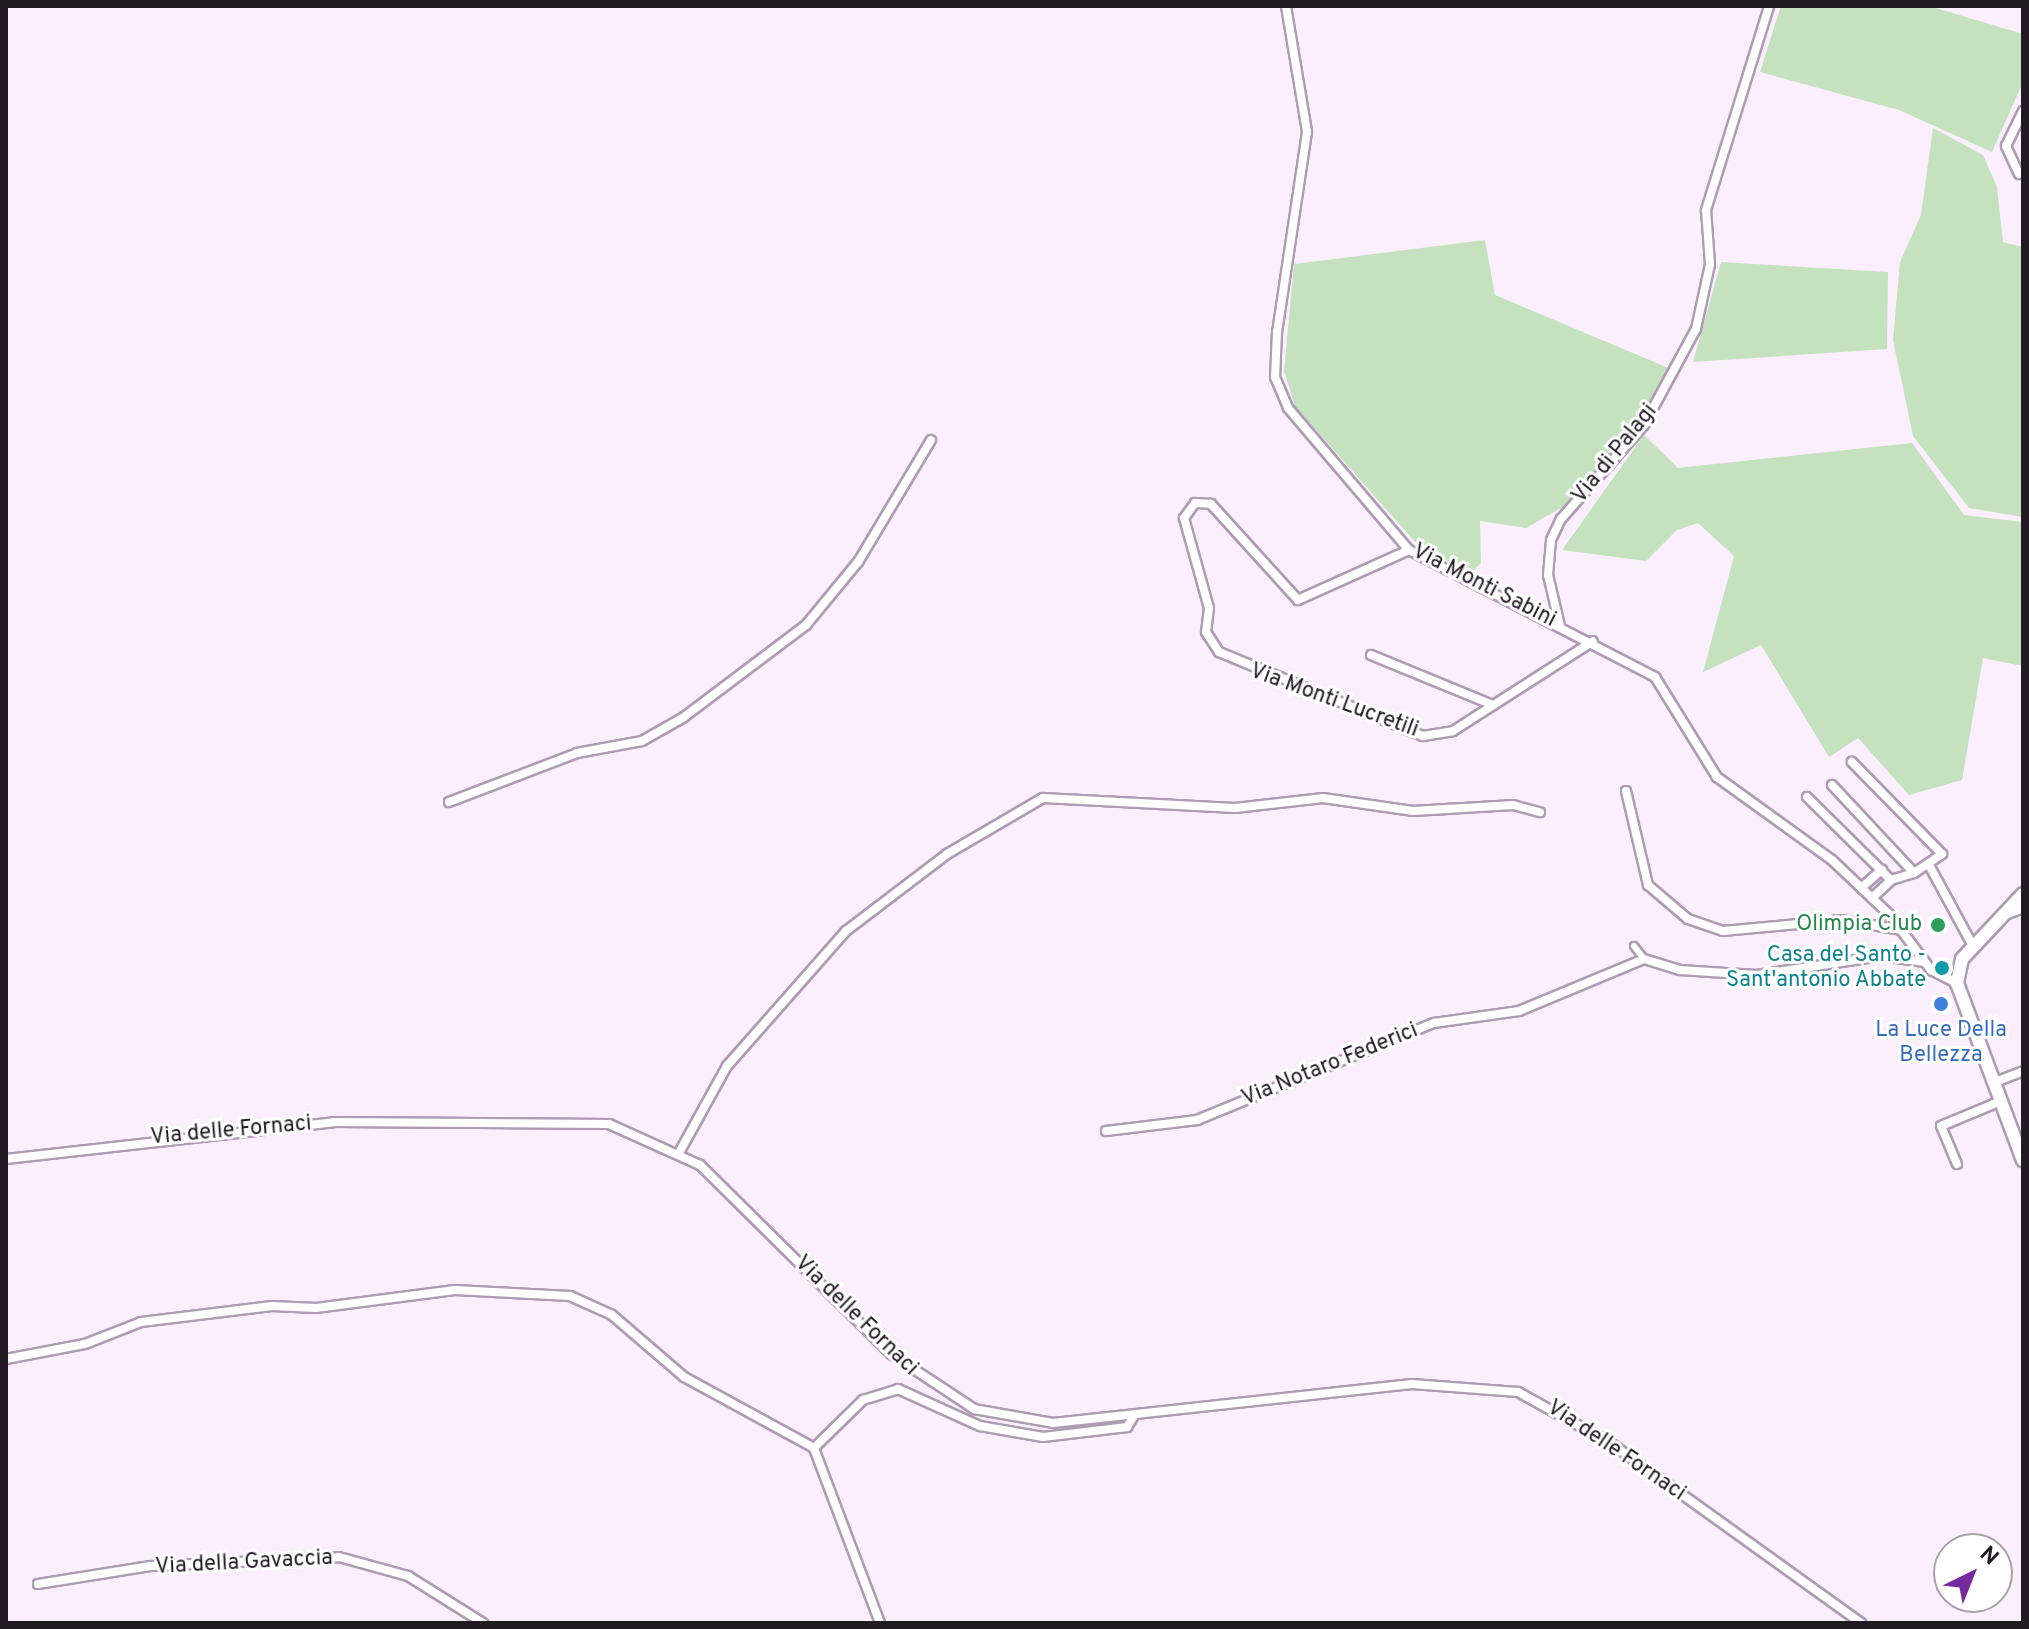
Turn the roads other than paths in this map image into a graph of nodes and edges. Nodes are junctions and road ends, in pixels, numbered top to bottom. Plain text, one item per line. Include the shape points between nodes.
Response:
1 (1286, 6) edge
2 (1769, 6) edge
3 (2022, 117) edge
4 (2019, 174) dead end
5 (931, 440) dead end
6 (1409, 550) junction
7 (1560, 626) junction
8 (1593, 641) junction
9 (1371, 655) dead end
10 (1493, 705) junction
11 (1852, 762) dead end
12 (1832, 785) dead end
13 (1626, 791) dead end
14 (1807, 797) dead end
15 (449, 802) dead end
16 (1540, 812) dead end
17 (1929, 865) junction
18 (1882, 870) junction
19 (1914, 873) junction
20 (1891, 880) junction
21 (1861, 888) junction
22 (2023, 894) edge
23 (1872, 898) junction
24 (2023, 908) edge
25 (2001, 917) junction
26 (1902, 930) junction
27 (1634, 946) dead end
28 (1973, 946) junction
29 (1644, 959) junction
30 (1925, 962) junction
31 (1957, 983) junction
32 (2023, 1071) edge
33 (1995, 1082) junction
34 (2001, 1101) junction
35 (1106, 1131) dead end
36 (2019, 1142) edge
37 (680, 1151) junction
38 (6, 1159) edge
39 (2023, 1160) edge
40 (1957, 1164) dead end
41 (6, 1359) edge
42 (1134, 1416) junction
43 (814, 1448) junction
44 (38, 1584) dead end
45 (483, 1623) edge
46 (880, 1623) edge
47 (1861, 1623) edge

1 - 6 street, Via Monti Sabini via 1307,142 1275,377 1288,408
2 - 7 street, Via di Palagi via 1706,210 1710,264 1696,329 1644,425 1551,540 1548,575
3 - 4 street via 2006,146
5 - 15 street via 858,562 806,625 684,717 642,741 577,753
6 - 7 street, Via Monti Sabini
6 - 10 street, Via Monti Lucretili via 1298,600 1211,504 1195,503 1184,518 1209,608 1206,632 1234,663 1423,736 1453,731
7 - 8 street, Via Monti Sabini
8 - 10 street, Via Monti Lucretili
8 - 21 street, Via Monti Sabini via 1655,677 1717,777
9 - 10 street
11 - 17 street via 1942,854
12 - 19 street
13 - 26 street via 1648,885 1688,919 1723,931 1841,920
14 - 18 street
16 - 37 street via 1513,805 1413,811 1323,798 1235,808 1043,798 947,854 846,931 733,1059
17 - 19 street
17 - 28 street
18 - 20 street
18 - 21 street
19 - 20 street
20 - 23 street
21 - 23 street, Via Monti Sabini
22 - 25 main road
23 - 26 street, Via Monti Sabini
24 - 25 street
25 - 28 main road
26 - 30 street, Via Monti Sabini
27 - 29 street
28 - 31 main road
29 - 30 street via 1680,970 1757,975 1881,956
29 - 35 street, Via Notaro Federici via 1543,1004 1434,1023 1197,1120
30 - 31 street, Via Monti Sabini
31 - 33 main road
32 - 33 street
33 - 34 main road
34 - 36 main road
34 - 40 street via 1941,1126
36 - 39 main road
37 - 38 street, Via delle Fornaci via 584,1121 437,1119 208,1131
37 - 42 street, Via delle Fornaci via 935,1390 1021,1421
41 - 43 street via 85,1344 148,1321 272,1306 316,1308 455,1290 570,1296 612,1315 684,1377
42 - 43 street via 1121,1428 1033,1436 980,1426 889,1388 863,1400
42 - 47 street, Via delle Fornaci via 1429,1383 1518,1392 1612,1444
43 - 46 street
44 - 45 street, Via della Gavaccia via 151,1566 339,1557 408,1576

